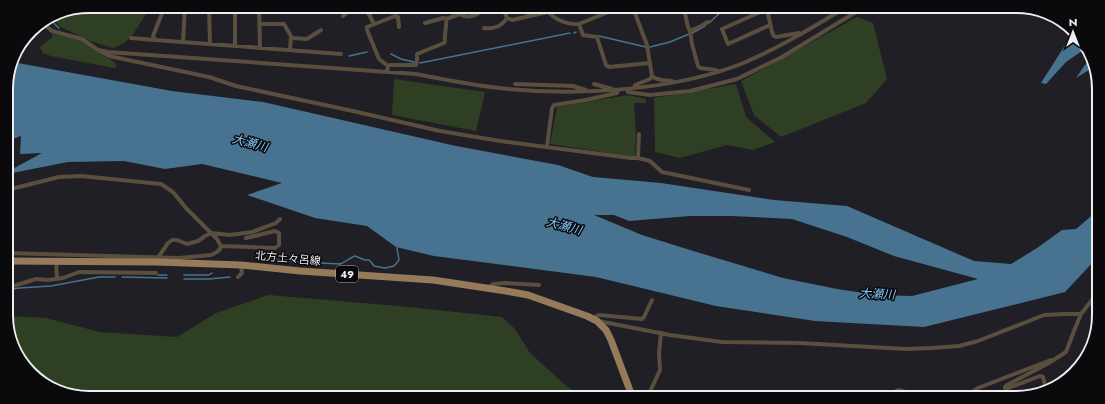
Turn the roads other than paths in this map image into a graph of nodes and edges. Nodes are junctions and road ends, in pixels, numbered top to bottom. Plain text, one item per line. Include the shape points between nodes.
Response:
1 (162, 13) edge
2 (185, 13) edge
3 (209, 13) edge
4 (235, 13) edge
5 (259, 13) edge
6 (347, 13) edge
7 (478, 13) edge
8 (505, 13) edge
9 (528, 13) edge
10 (538, 13) edge
11 (552, 13) edge
12 (606, 13) edge
13 (635, 13) edge
14 (685, 13) edge
15 (758, 13) edge
16 (768, 13) edge
17 (836, 13) edge
18 (856, 13) edge
19 (369, 14) edge
20 (343, 16) dead end
21 (529, 16) junction
22 (507, 18) junction
23 (446, 19) junction
24 (708, 22) dead end
25 (425, 23) dead end
26 (260, 24) junction
27 (374, 24) junction
28 (579, 24) junction
29 (770, 25) junction
30 (47, 26) edge
31 (400, 28) dead end
32 (484, 28) dead end
33 (321, 30) dead end
34 (690, 30) junction
35 (803, 32) junction
36 (132, 38) dead end
37 (291, 38) junction
38 (154, 40) junction
39 (183, 42) junction
40 (210, 44) junction
41 (235, 46) junction
42 (260, 48) junction
43 (98, 50) junction
44 (290, 50) junction
45 (341, 54) dead end
46 (650, 63) junction
47 (388, 66) junction
48 (387, 72) junction
49 (718, 72) junction
50 (652, 76) junction
51 (677, 81) junction
52 (515, 84) dead end
53 (594, 84) dead end
54 (634, 88) junction
55 (626, 89) junction
56 (616, 90) junction
57 (589, 91) junction
58 (639, 134) dead end
59 (547, 146) junction
60 (638, 158) junction
61 (13, 188) edge
62 (749, 190) dead end
63 (280, 219) dead end
64 (211, 233) junction
65 (246, 238) dead end
66 (221, 246) junction
67 (13, 253) edge
68 (156, 260) junction
69 (13, 261) edge
70 (56, 262) junction
71 (241, 265) junction
72 (156, 273) dead end
73 (238, 277) dead end
74 (57, 279) junction
75 (13, 286) edge
76 (539, 286) dead end
77 (487, 288) junction
78 (652, 300) dead end
79 (1092, 300) edge
80 (1081, 314) junction
81 (594, 319) junction
82 (661, 333) junction
83 (1060, 356) junction
84 (1045, 385) edge
85 (1006, 389) joint
86 (630, 391) edge
87 (650, 391) edge
88 (974, 391) edge

1 - 38 street via 153,36
2 - 39 street
3 - 40 street
4 - 41 street
5 - 26 street
6 - 20 street
7 - 23 street via 466,17 460,14
8 - 22 street
9 - 21 street
10 - 21 street
11 - 28 street via 568,24
12 - 28 street
13 - 46 street via 647,45
14 - 34 street
15 - 29 street via 722,29 728,44
16 - 29 street
17 - 35 street
18 - 55 street via 782,57 737,79 690,91 650,95 628,92
19 - 27 street
21 - 22 street via 512,20
22 - 32 street via 501,26
23 - 25 street
23 - 47 street via 444,43 417,54 416,65
24 - 34 street
26 - 37 street via 284,24
26 - 42 street
27 - 31 street via 395,16 398,17
27 - 47 street via 366,30 379,59
28 - 46 street via 583,35 597,37 606,65 609,67
29 - 35 street via 776,37
30 - 43 street via 52,31 78,37
33 - 37 street via 307,39
34 - 49 street via 698,66
35 - 49 street via 759,56
36 - 38 street
37 - 44 street
38 - 39 street
39 - 40 street
40 - 41 street
41 - 42 street
42 - 44 street
43 - 48 street
43 - 59 street via 109,56 440,131
44 - 45 street
46 - 50 street
47 - 48 street
48 - 57 street via 416,74 509,90
49 - 51 street
50 - 51 street
50 - 54 street
51 - 54 street
52 - 57 street via 573,86
53 - 56 street
54 - 55 street
55 - 56 street
56 - 57 street
56 - 59 street via 617,93 554,105
58 - 60 street
59 - 60 street
60 - 62 street via 650,161 662,172
61 - 64 street via 59,177 81,176 161,184 173,192
63 - 64 street via 252,232 230,235
64 - 66 street
64 - 68 street via 187,244 172,240
65 - 66 street via 275,231 278,234 279,245 275,248
66 - 68 street via 218,252 211,255
67 - 68 street
68 - 70 main road, 北方土々呂線 / 49
68 - 71 main road, 北方土々呂線 / 49
69 - 70 main road, 北方土々呂線 / 49
70 - 74 street
71 - 73 street via 242,273
71 - 77 main road, 北方土々呂線 / 49 via 411,278
72 - 74 street via 79,272
74 - 75 street via 36,279
76 - 77 street via 505,283 492,284
77 - 81 main road, 北方土々呂線 / 49 via 528,295
78 - 81 street via 642,319 599,315
79 - 80 street
80 - 82 street via 1044,315 968,344 932,348 722,342
80 - 83 street via 1066,352
81 - 82 street
81 - 86 main road via 606,330
82 - 87 street via 660,370
83 - 85 street via 1006,385
83 - 88 street
84 - 85 street via 1043,377 1040,376

